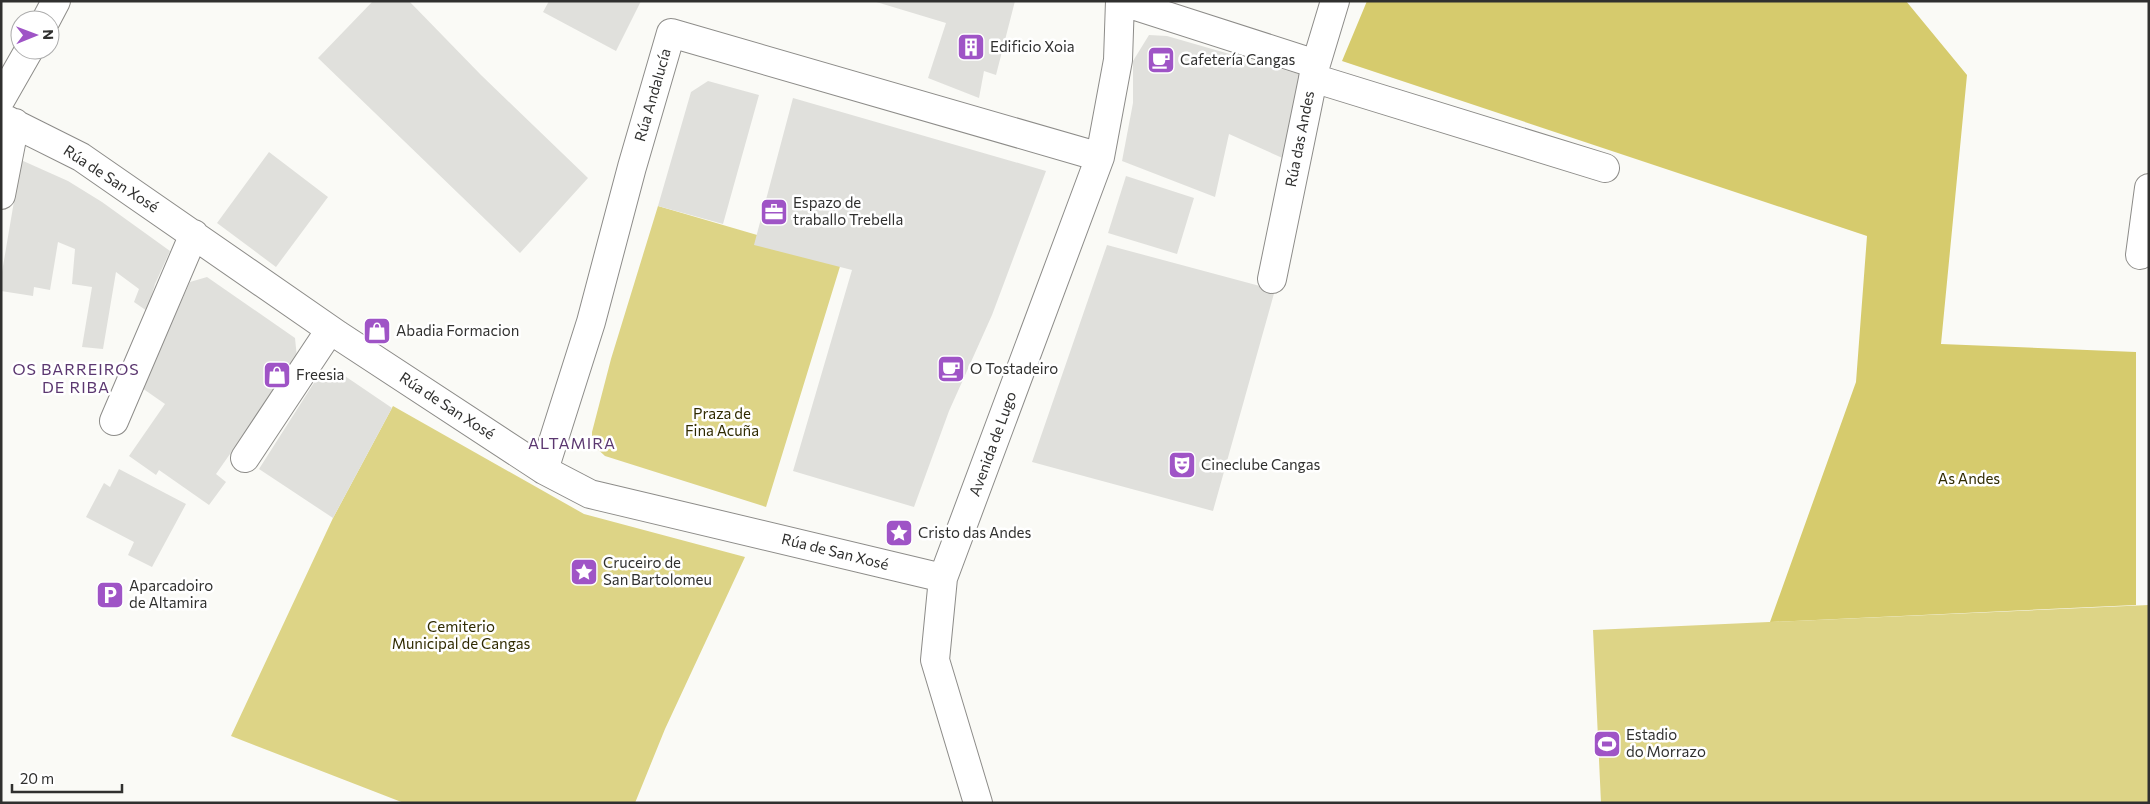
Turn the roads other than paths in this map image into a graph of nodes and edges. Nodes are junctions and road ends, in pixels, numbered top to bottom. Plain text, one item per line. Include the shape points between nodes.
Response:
1 (1120, 1) edge
2 (1335, 1) edge
3 (23, 60) edge
4 (1314, 71) junction
5 (1, 99) edge
6 (8, 120) edge
7 (1100, 157) junction
8 (1605, 168) dead end
9 (2149, 188) edge
10 (1, 195) edge
11 (194, 234) junction
12 (2140, 255) dead end
13 (1272, 279) dead end
14 (330, 330) junction
15 (114, 421) dead end
16 (245, 458) dead end
17 (544, 470) junction
18 (943, 578) junction
19 (978, 803) edge

1 - 4 street
1 - 7 street, Avenida de Lugo via 1118,60
2 - 4 street, Rúa das Andes
3 - 5 street
4 - 8 street
4 - 13 street, Rúa das Andes
6 - 10 street
6 - 11 street, Rúa de San Xosé via 81,157
7 - 17 street, Rúa Andalucía via 671,33 591,322
7 - 18 street, Avenida de Lugo
9 - 12 street
11 - 14 street, Rúa de San Xosé
11 - 15 street
14 - 16 street
14 - 17 street, Rúa de San Xosé
17 - 18 street, Rúa de San Xosé via 590,494
18 - 19 street, Avenida de Lugo via 935,660

